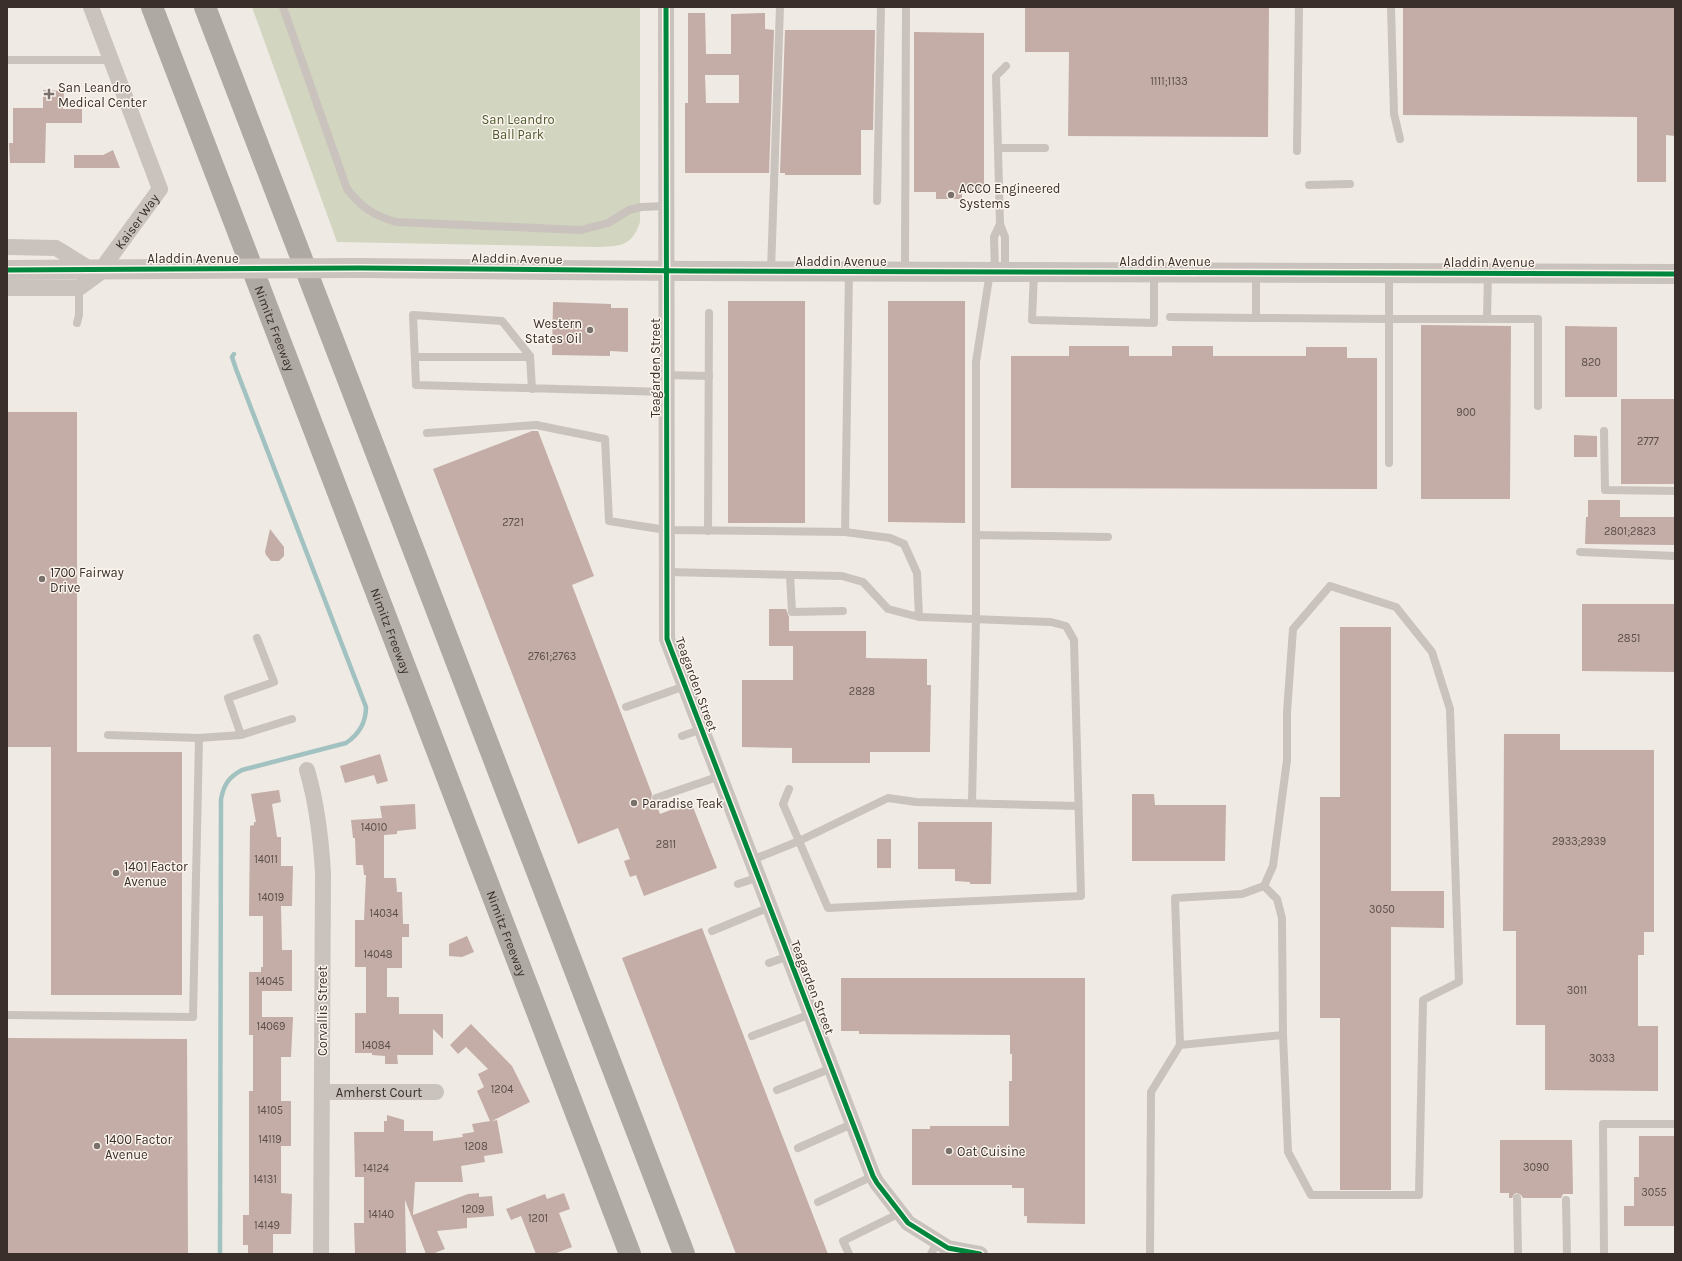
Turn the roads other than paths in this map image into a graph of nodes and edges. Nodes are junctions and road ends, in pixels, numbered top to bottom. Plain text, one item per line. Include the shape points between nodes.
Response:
1 (91, 7) edge
2 (152, 7) edge
3 (205, 7) edge
4 (283, 7) edge
5 (666, 7) edge
6 (780, 7) edge
7 (881, 7) edge
8 (906, 7) edge
9 (1299, 7) edge
10 (1391, 7) edge
11 (7, 60) edge
12 (112, 60) junction
13 (1006, 66) dead end
14 (1400, 139) dead end
15 (998, 148) junction
16 (1045, 148) dead end
17 (1297, 151) dead end
18 (1350, 184) dead end
19 (1309, 185) dead end
20 (877, 201) dead end
21 (666, 206) junction
22 (7, 248) edge
23 (7, 270) edge
24 (666, 271) junction
25 (996, 271) junction
26 (1034, 271) junction
27 (772, 272) junction
28 (849, 272) junction
29 (905, 272) junction
30 (1154, 272) junction
31 (1256, 273) junction
32 (1389, 273) junction
33 (1488, 273) junction
34 (98, 274) junction
35 (1675, 274) edge
36 (7, 288) edge
37 (79, 288) junction
38 (709, 312) dead end
39 (1170, 317) dead end
40 (1256, 318) junction
41 (1487, 318) junction
42 (1389, 319) junction
43 (77, 323) dead end
44 (415, 357) junction
45 (530, 358) junction
46 (666, 375) junction
47 (709, 376) junction
48 (532, 389) junction
49 (666, 392) junction
50 (1538, 406) dead end
51 (1604, 431) dead end
52 (427, 433) dead end
53 (1390, 464) dead end
54 (1675, 491) edge
55 (666, 530) junction
56 (708, 531) junction
57 (845, 532) junction
58 (976, 535) junction
59 (1108, 537) dead end
60 (1580, 552) dead end
61 (1675, 556) edge
62 (667, 572) junction
63 (790, 575) junction
64 (843, 611) dead end
65 (919, 617) junction
66 (976, 619) junction
67 (257, 638) dead end
68 (685, 686) junction
69 (626, 707) dead end
70 (292, 719) dead end
71 (702, 729) junction
72 (108, 735) dead end
73 (242, 735) junction
74 (682, 736) dead end
75 (199, 738) junction
76 (307, 770) dead end
77 (720, 776) junction
78 (789, 789) dead end
79 (656, 798) dead end
80 (972, 803) junction
81 (1078, 806) junction
82 (799, 841) junction
83 (752, 860) junction
84 (759, 877) junction
85 (738, 884) dead end
86 (1264, 886) junction
87 (770, 907) junction
88 (712, 931) dead end
89 (789, 956) junction
90 (769, 962) dead end
91 (811, 1014) junction
92 (7, 1015) edge
93 (1283, 1035) junction
94 (752, 1036) dead end
95 (1180, 1044) junction
96 (832, 1068) junction
97 (777, 1090) dead end
98 (322, 1092) junction
99 (436, 1092) dead end
100 (854, 1124) junction
101 (1675, 1124) edge
102 (798, 1148) dead end
103 (873, 1176) junction
104 (1517, 1198) dead end
105 (1566, 1200) dead end
106 (818, 1202) dead end
107 (900, 1213) junction
108 (934, 1248) edge
109 (321, 1254) edge
110 (630, 1254) edge
111 (684, 1254) edge
112 (848, 1254) edge
113 (980, 1254) edge
114 (1150, 1254) edge
115 (1518, 1254) edge
116 (1567, 1254) edge
117 (1604, 1254) edge

1 - 12 street, Kaiser Way
2 - 110 highway, Nimitz Freeway
3 - 111 highway
4 - 21 lane via 347,189 358,203 376,216 396,222 581,230 608,223 628,210 641,206
5 - 21 street, Teagarden Street
6 - 27 lane
7 - 20 lane
8 - 29 lane
9 - 17 lane
10 - 14 lane via 1394,114
11 - 12 lane
12 - 34 street, Kaiser Way via 160,189
13 - 15 lane via 996,76
15 - 16 lane
15 - 25 lane via 1000,224 1004,237
18 - 19 lane
21 - 24 street, Teagarden Street
22 - 34 street via 56,248
23 - 24 street, Aladdin Avenue, bridge via 360,268
24 - 27 street, Aladdin Avenue
24 - 46 street, Teagarden Street
25 - 26 street, Aladdin Avenue
25 - 29 street, Aladdin Avenue
25 - 58 lane via 976,362
26 - 30 street, Aladdin Avenue
26 - 30 lane via 1032,320 1154,322
27 - 28 street, Aladdin Avenue
28 - 29 street, Aladdin Avenue
28 - 57 lane
30 - 31 street, Aladdin Avenue
31 - 32 street, Aladdin Avenue
31 - 40 lane
32 - 33 street, Aladdin Avenue
32 - 42 lane
33 - 35 street, Aladdin Avenue
33 - 41 lane
34 - 37 street
36 - 37 street
37 - 43 lane
38 - 47 lane
39 - 40 lane
40 - 42 lane
41 - 42 lane
41 - 50 lane via 1538,318
42 - 53 lane
44 - 45 lane
44 - 45 lane via 413,316 502,322
44 - 48 lane via 416,385
45 - 48 lane
46 - 47 lane
46 - 49 street, Teagarden Street
47 - 56 lane
48 - 49 lane
49 - 55 street, Teagarden Street
51 - 54 lane via 1604,490
52 - 55 lane via 536,425 605,439 609,521
55 - 56 lane
55 - 62 street, Teagarden Street
56 - 57 lane
57 - 65 lane via 890,538 904,544 917,573
58 - 59 lane
58 - 66 lane
60 - 61 lane
62 - 63 lane
62 - 68 street, Teagarden Street via 667,639
63 - 64 lane via 792,612
63 - 65 lane via 842,576 863,582 888,610
65 - 66 lane
66 - 80 lane
66 - 81 lane via 1051,622 1066,626 1074,640
67 - 73 lane via 274,682 228,698
68 - 69 lane
68 - 71 street, Teagarden Street
70 - 73 lane
71 - 74 lane
71 - 77 street, Teagarden Street
72 - 75 lane
73 - 75 lane
75 - 92 lane via 193,1017
76 - 98 street, Corvallis Street via 316,805 322,855
77 - 79 lane
77 - 83 street, Teagarden Street
78 - 82 lane via 783,804
80 - 81 lane
80 - 82 lane via 916,802 888,798
81 - 82 lane via 1080,896 828,908
82 - 83 lane
83 - 84 street, Teagarden Street
84 - 85 lane
84 - 87 street, Teagarden Street
86 - 93 lane via 1277,899 1282,918
86 - 93 lane via 1273,866 1287,760 1287,712 1293,629 1330,586 1396,607 1432,652 1450,709 1458,982 1422,1000 1419,1195 1311,1195 1288,1152
86 - 95 lane via 1242,894 1175,898
87 - 88 lane
87 - 89 street, Teagarden Street
89 - 90 lane
89 - 91 street, Teagarden Street
91 - 94 lane
91 - 96 street, Teagarden Street
93 - 95 lane
95 - 114 lane via 1151,1092
96 - 97 lane
96 - 100 street, Teagarden Street
98 - 99 street, Amherst Court
98 - 109 street, Corvallis Street
100 - 102 lane
100 - 103 street, Teagarden Street
101 - 117 lane via 1603,1124
103 - 106 lane
103 - 107 street, Teagarden Street
104 - 115 lane
105 - 116 lane
107 - 108 street, Teagarden Street
107 - 112 lane via 843,1241
108 - 113 street, Teagarden Street

